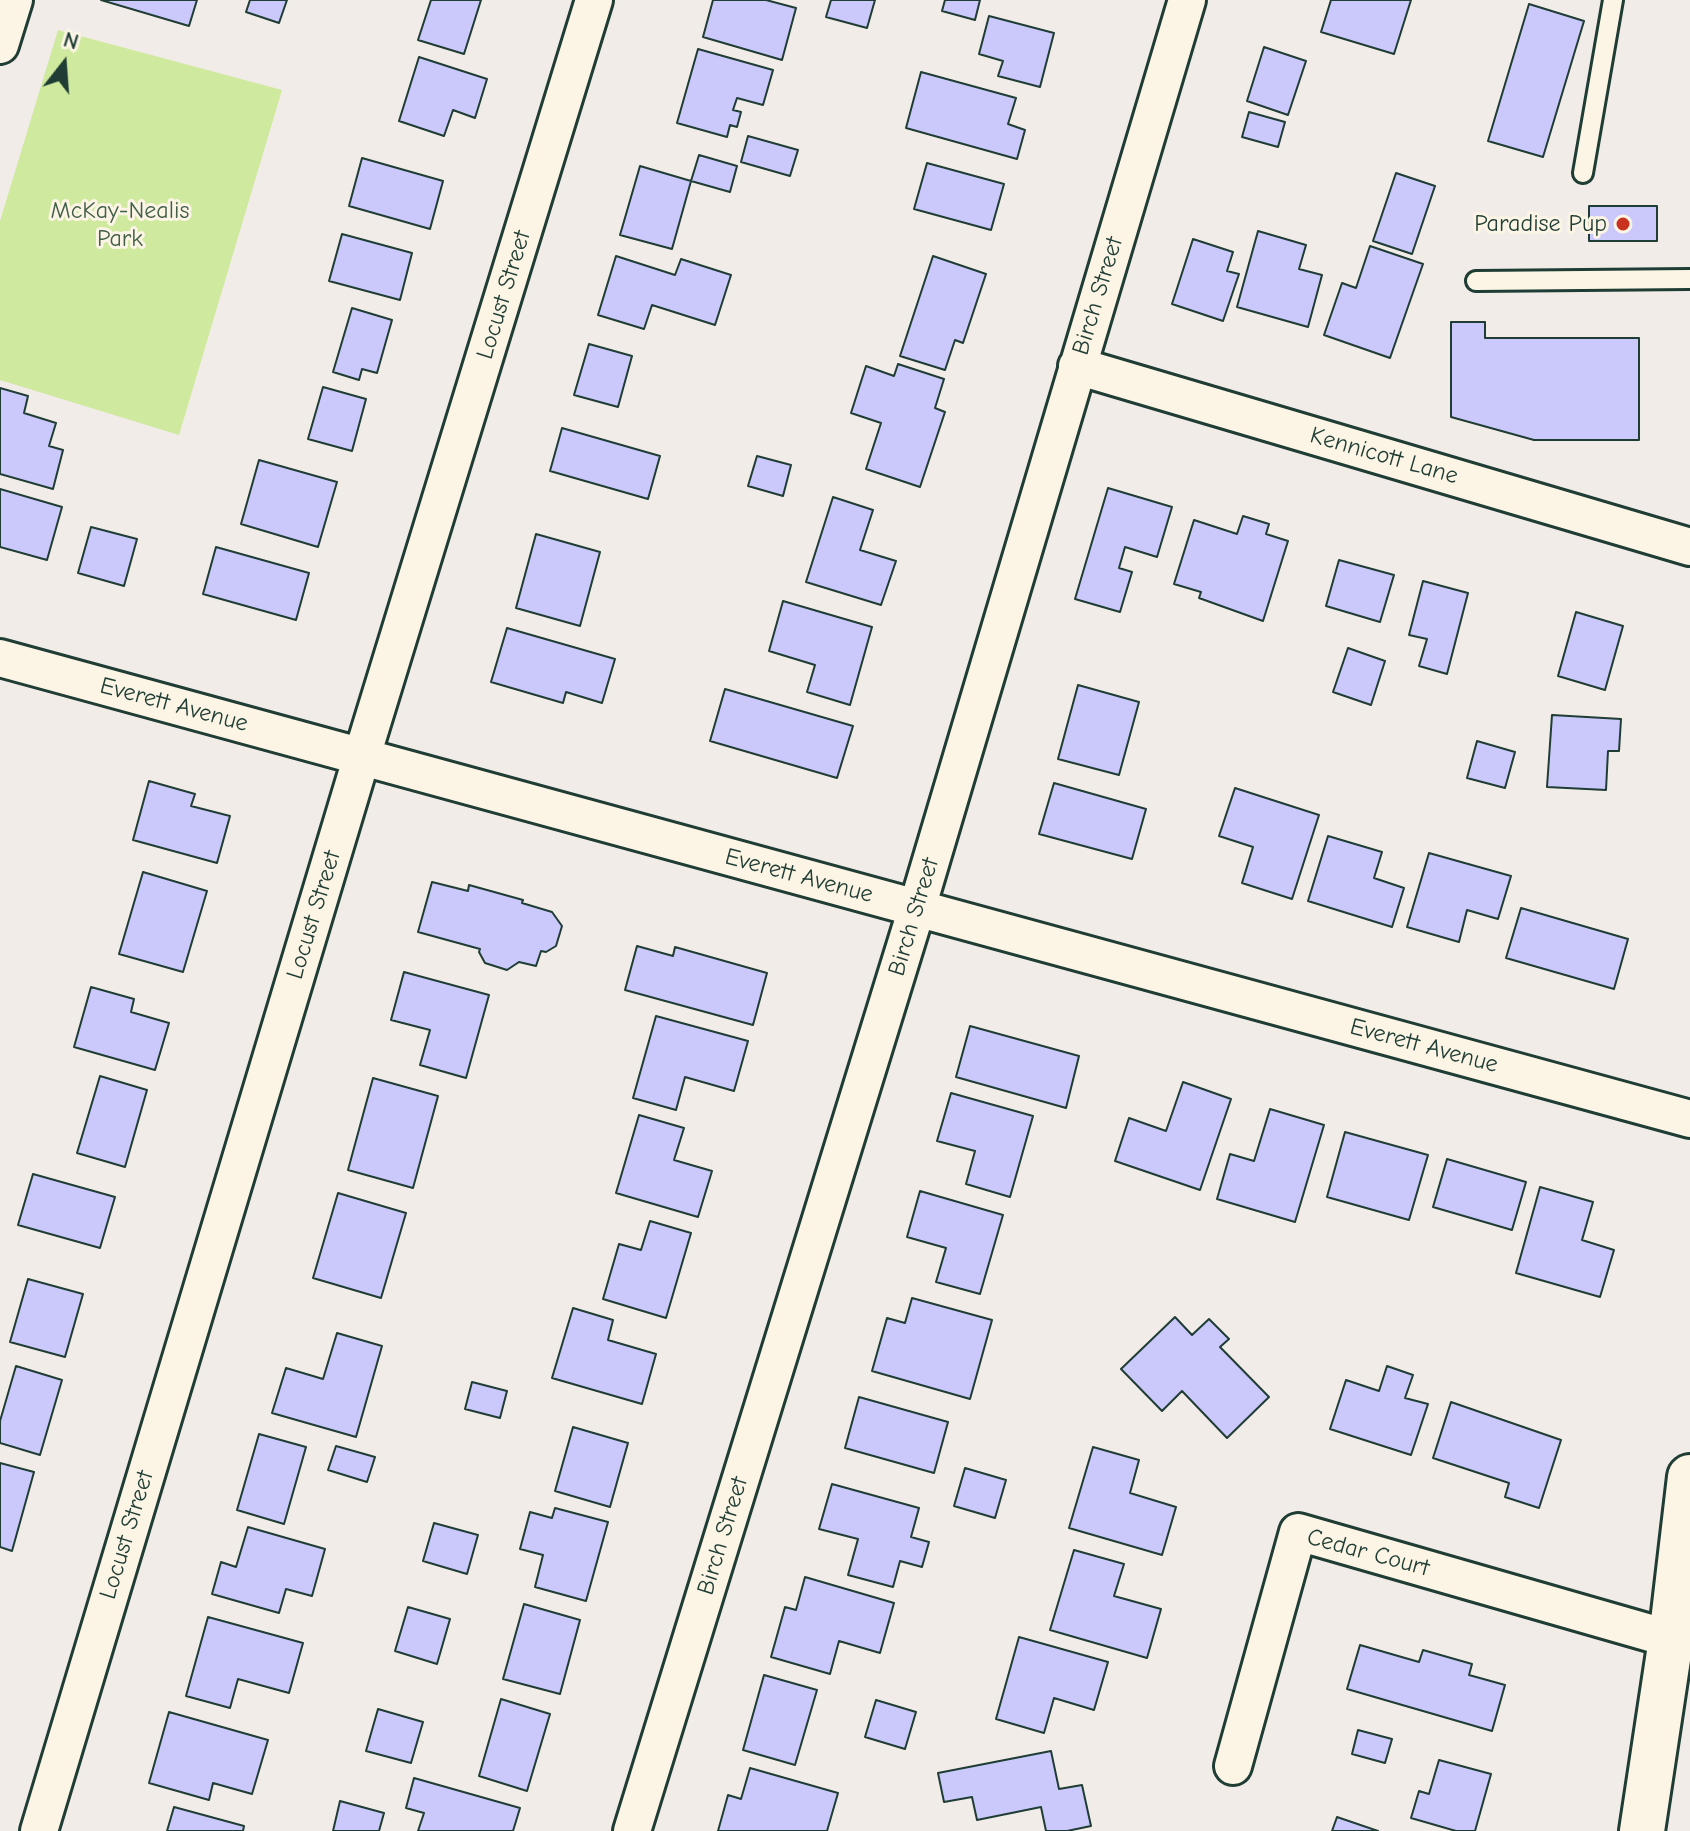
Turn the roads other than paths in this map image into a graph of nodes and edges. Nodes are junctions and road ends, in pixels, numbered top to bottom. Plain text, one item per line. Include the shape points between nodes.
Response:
1 (14, 0) edge
2 (594, 0) edge
3 (1187, 0) edge
4 (1613, 0) edge
5 (0, 45) edge
6 (1583, 173) dead end
7 (1690, 279) edge
8 (1476, 281) dead end
9 (1077, 366) junction
10 (1690, 547) edge
11 (0, 658) edge
12 (362, 756) junction
13 (917, 908) junction
14 (1690, 1119) edge
15 (1690, 1477) edge
16 (1671, 1639) junction
17 (1233, 1766) dead end
18 (39, 1831) edge
19 (632, 1831) edge
20 (1642, 1831) edge

1 - 5 street
2 - 12 street, Locust Street
3 - 9 street, Birch Street
4 - 6 lane
7 - 8 lane
9 - 10 street, Kennicott Lane
9 - 13 street, Birch Street
11 - 12 street, Everett Avenue
12 - 13 street, Everett Avenue
12 - 18 street, Locust Street
13 - 14 street, Everett Avenue
13 - 19 street, Birch Street
15 - 16 main road
16 - 17 street, Cedar Court via 1298,1532
16 - 20 main road

